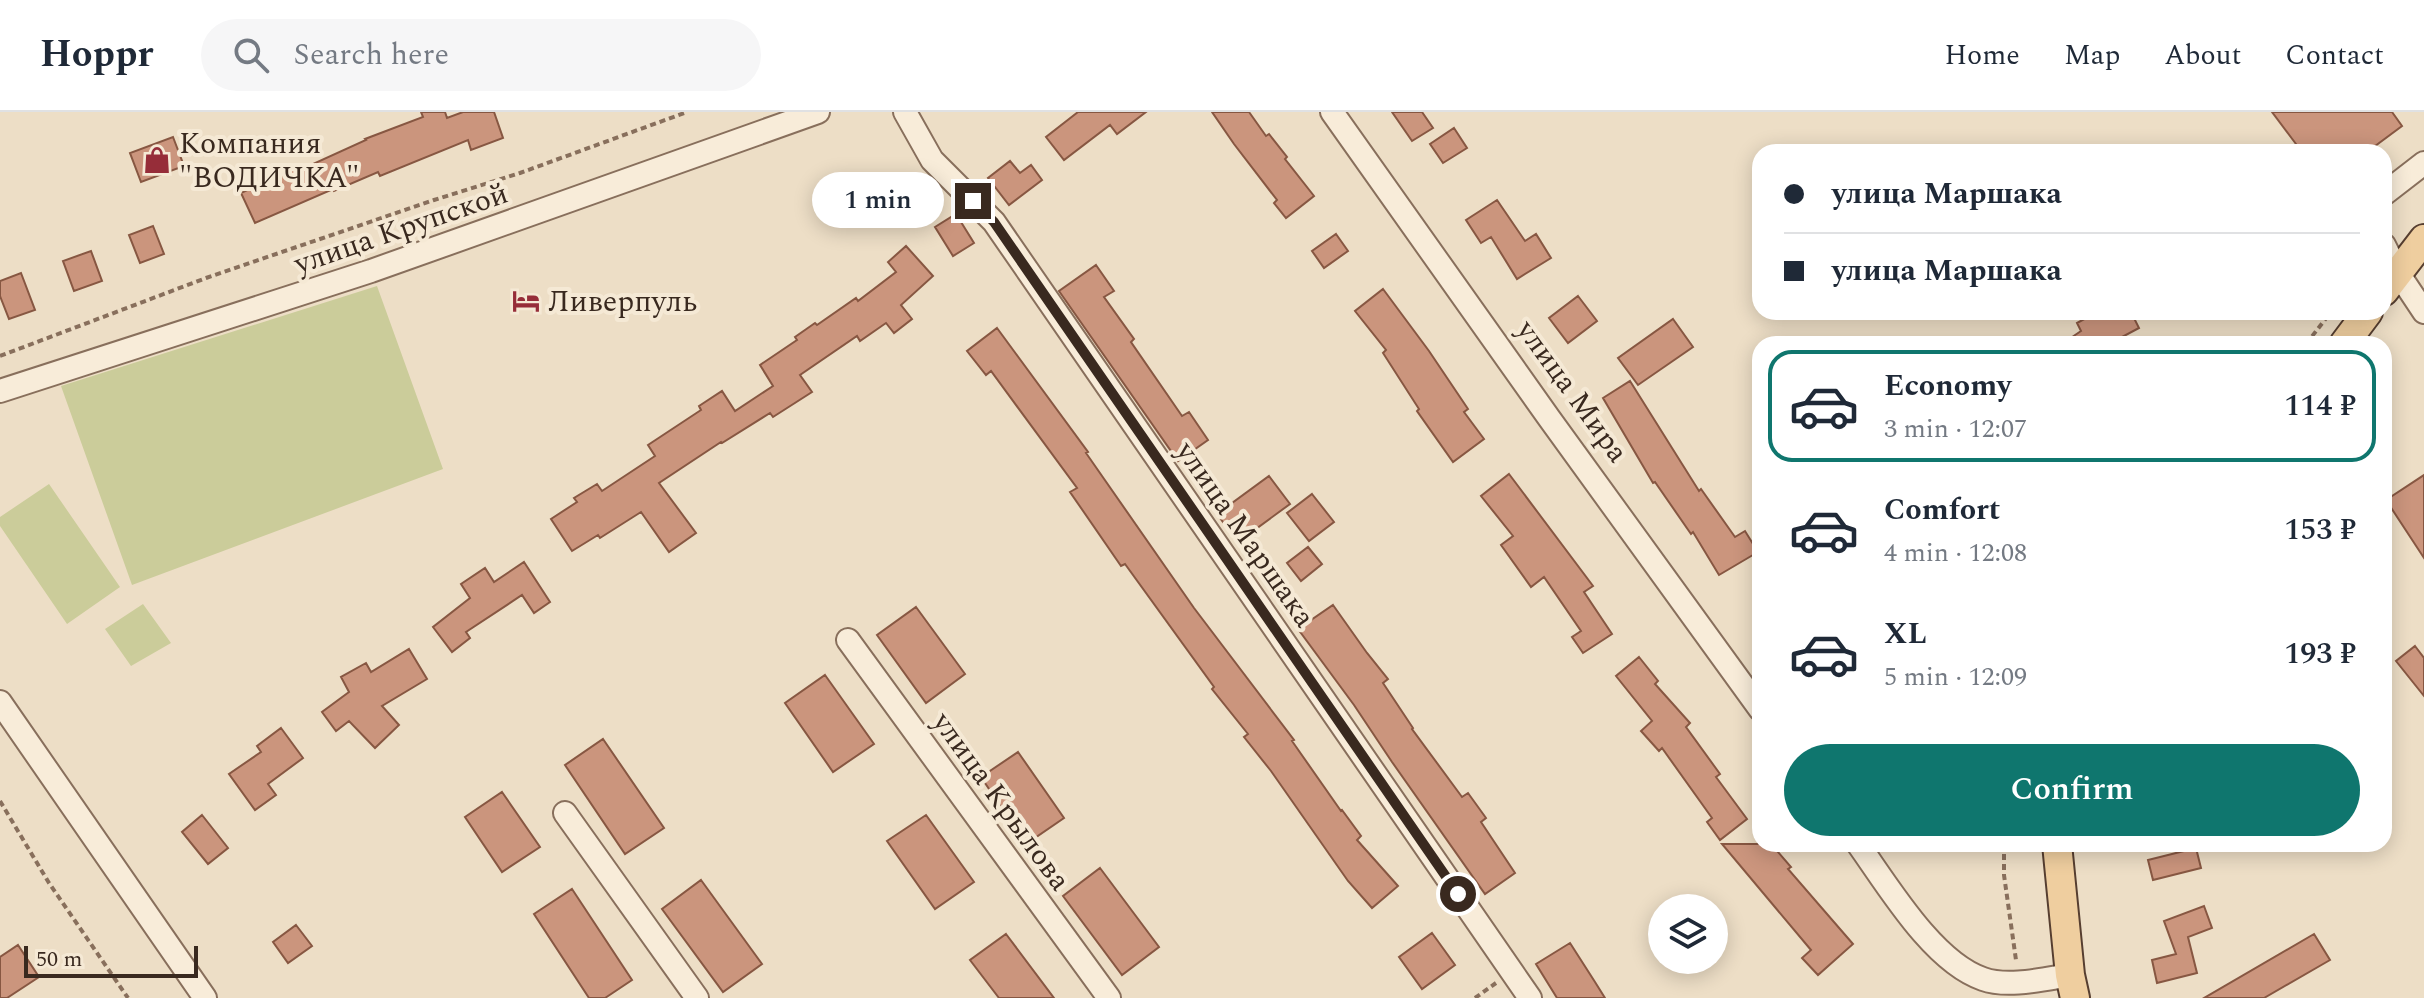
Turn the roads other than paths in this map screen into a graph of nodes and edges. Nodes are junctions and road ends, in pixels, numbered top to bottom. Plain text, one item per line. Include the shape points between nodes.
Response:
1 (818, 112) edge
2 (905, 112) edge
3 (1332, 112) edge
4 (2424, 163) edge
5 (2392, 188) edge
6 (2424, 239) edge
7 (2392, 281) edge
8 (2392, 283) edge
9 (2424, 312) edge
10 (0, 391) edge
11 (848, 640) dead end
12 (1752, 698) edge
13 (0, 702) edge
14 (565, 813) dead end
15 (1864, 852) edge
16 (2058, 852) edge
17 (2072, 986) edge
18 (205, 998) edge
19 (697, 998) edge
20 (1109, 998) edge
21 (1530, 998) edge

1 - 10 street, улица Крупской via 371,271
2 - 21 street, улица Маршака via 932,160 994,222
3 - 12 street, улица Мира
4 - 5 street
6 - 7 main road
8 - 9 street
11 - 20 street, улица Крылова
13 - 18 street
14 - 19 street
15 - 17 street via 1913,920 1953,963 1985,980
16 - 17 main road

